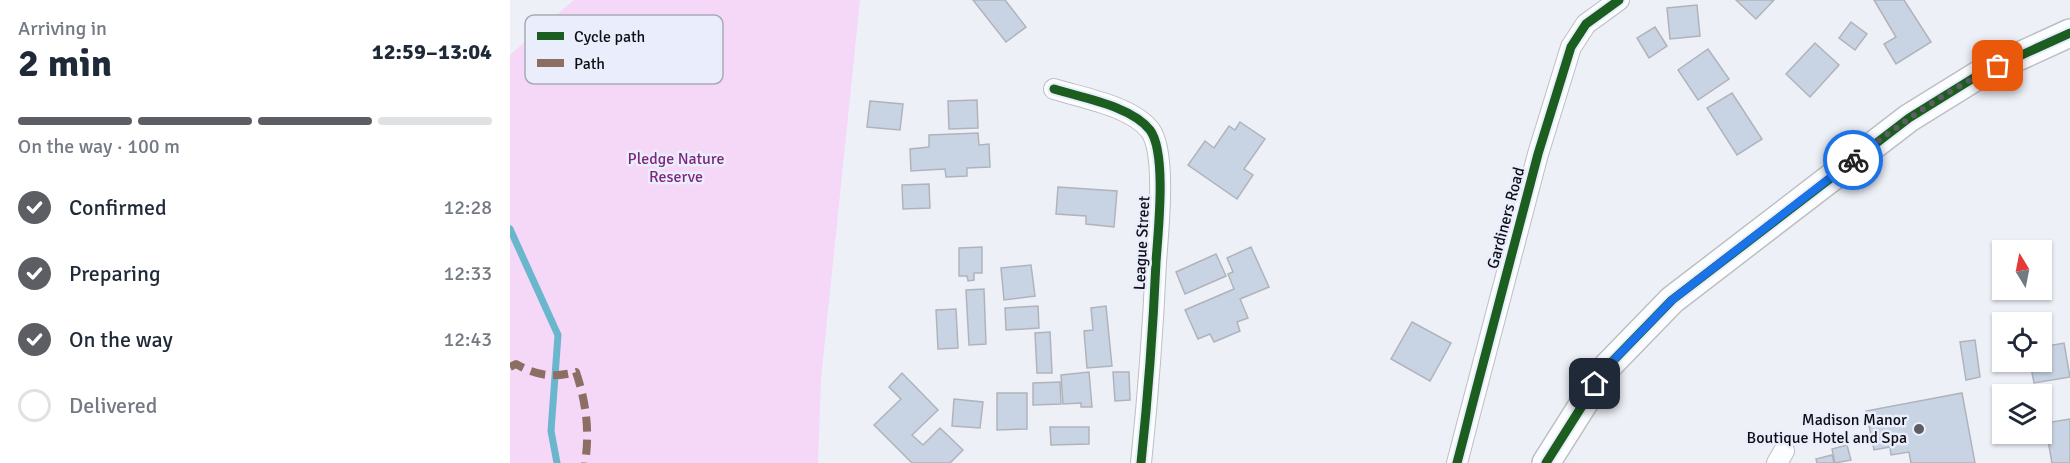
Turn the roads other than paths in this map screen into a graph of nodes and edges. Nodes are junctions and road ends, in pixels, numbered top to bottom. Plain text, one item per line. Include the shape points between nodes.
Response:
1 (1619, 0) edge
2 (2070, 33) edge
3 (1054, 89) dead end
4 (1142, 463) edge
5 (1457, 463) edge
6 (1546, 463) edge

1 - 5 street, Gardiners Road via 1586,24 1571,47 1538,154
2 - 6 street via 1980,74 1909,118 1672,300 1606,368
3 - 4 street, League Street via 1120,109 1140,122 1155,140 1159,209

